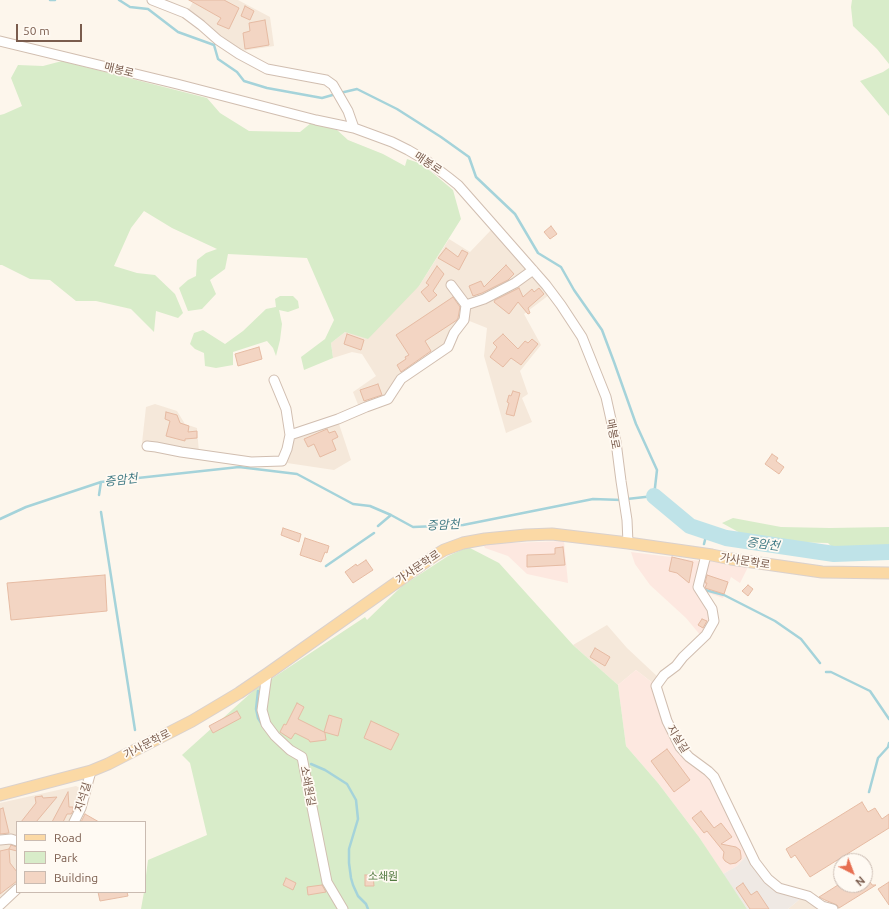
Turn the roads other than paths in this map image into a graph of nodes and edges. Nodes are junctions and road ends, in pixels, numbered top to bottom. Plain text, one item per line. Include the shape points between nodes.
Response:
1 (152, 0) edge
2 (0, 41) edge
3 (354, 128) junction
4 (533, 270) junction
5 (451, 285) dead end
6 (466, 305) junction
7 (274, 380) dead end
8 (290, 435) junction
9 (147, 446) dead end
10 (628, 543) junction
11 (706, 555) junction
12 (889, 573) edge
13 (267, 674) junction
14 (91, 771) junction
15 (0, 795) edge
16 (74, 821) edge
17 (0, 840) edge
18 (16, 841) edge
19 (16, 890) edge
20 (0, 905) edge
21 (343, 909) edge
22 (833, 909) edge

1 - 3 street via 185,13 218,40 267,70 326,80 348,111
2 - 3 street, 매봉로
3 - 4 street, 매봉로 via 408,150 448,177
4 - 6 street via 515,283
4 - 10 street, 매봉로 via 582,337 606,397 622,481
5 - 6 street
6 - 8 street via 464,320 448,347 401,379 388,399
7 - 8 street via 286,409
8 - 9 street via 282,461 251,462
10 - 11 main road, 가사문학로
10 - 13 main road, 가사문학로 via 552,534 485,539 454,546 434,556
11 - 12 main road, 가사문학로 via 822,572
11 - 22 street, 지실길 via 698,587 712,609 714,621 706,635 656,686 667,721 680,747 714,777 755,862 768,879 779,888 808,896 822,906
13 - 14 main road, 가사문학로 via 192,721
13 - 21 street, 소쇄원길 via 262,710 266,724 275,736 302,758 327,882
14 - 15 main road, 가사문학로
14 - 16 street, 지석길 via 81,808
17 - 18 street
19 - 20 street

